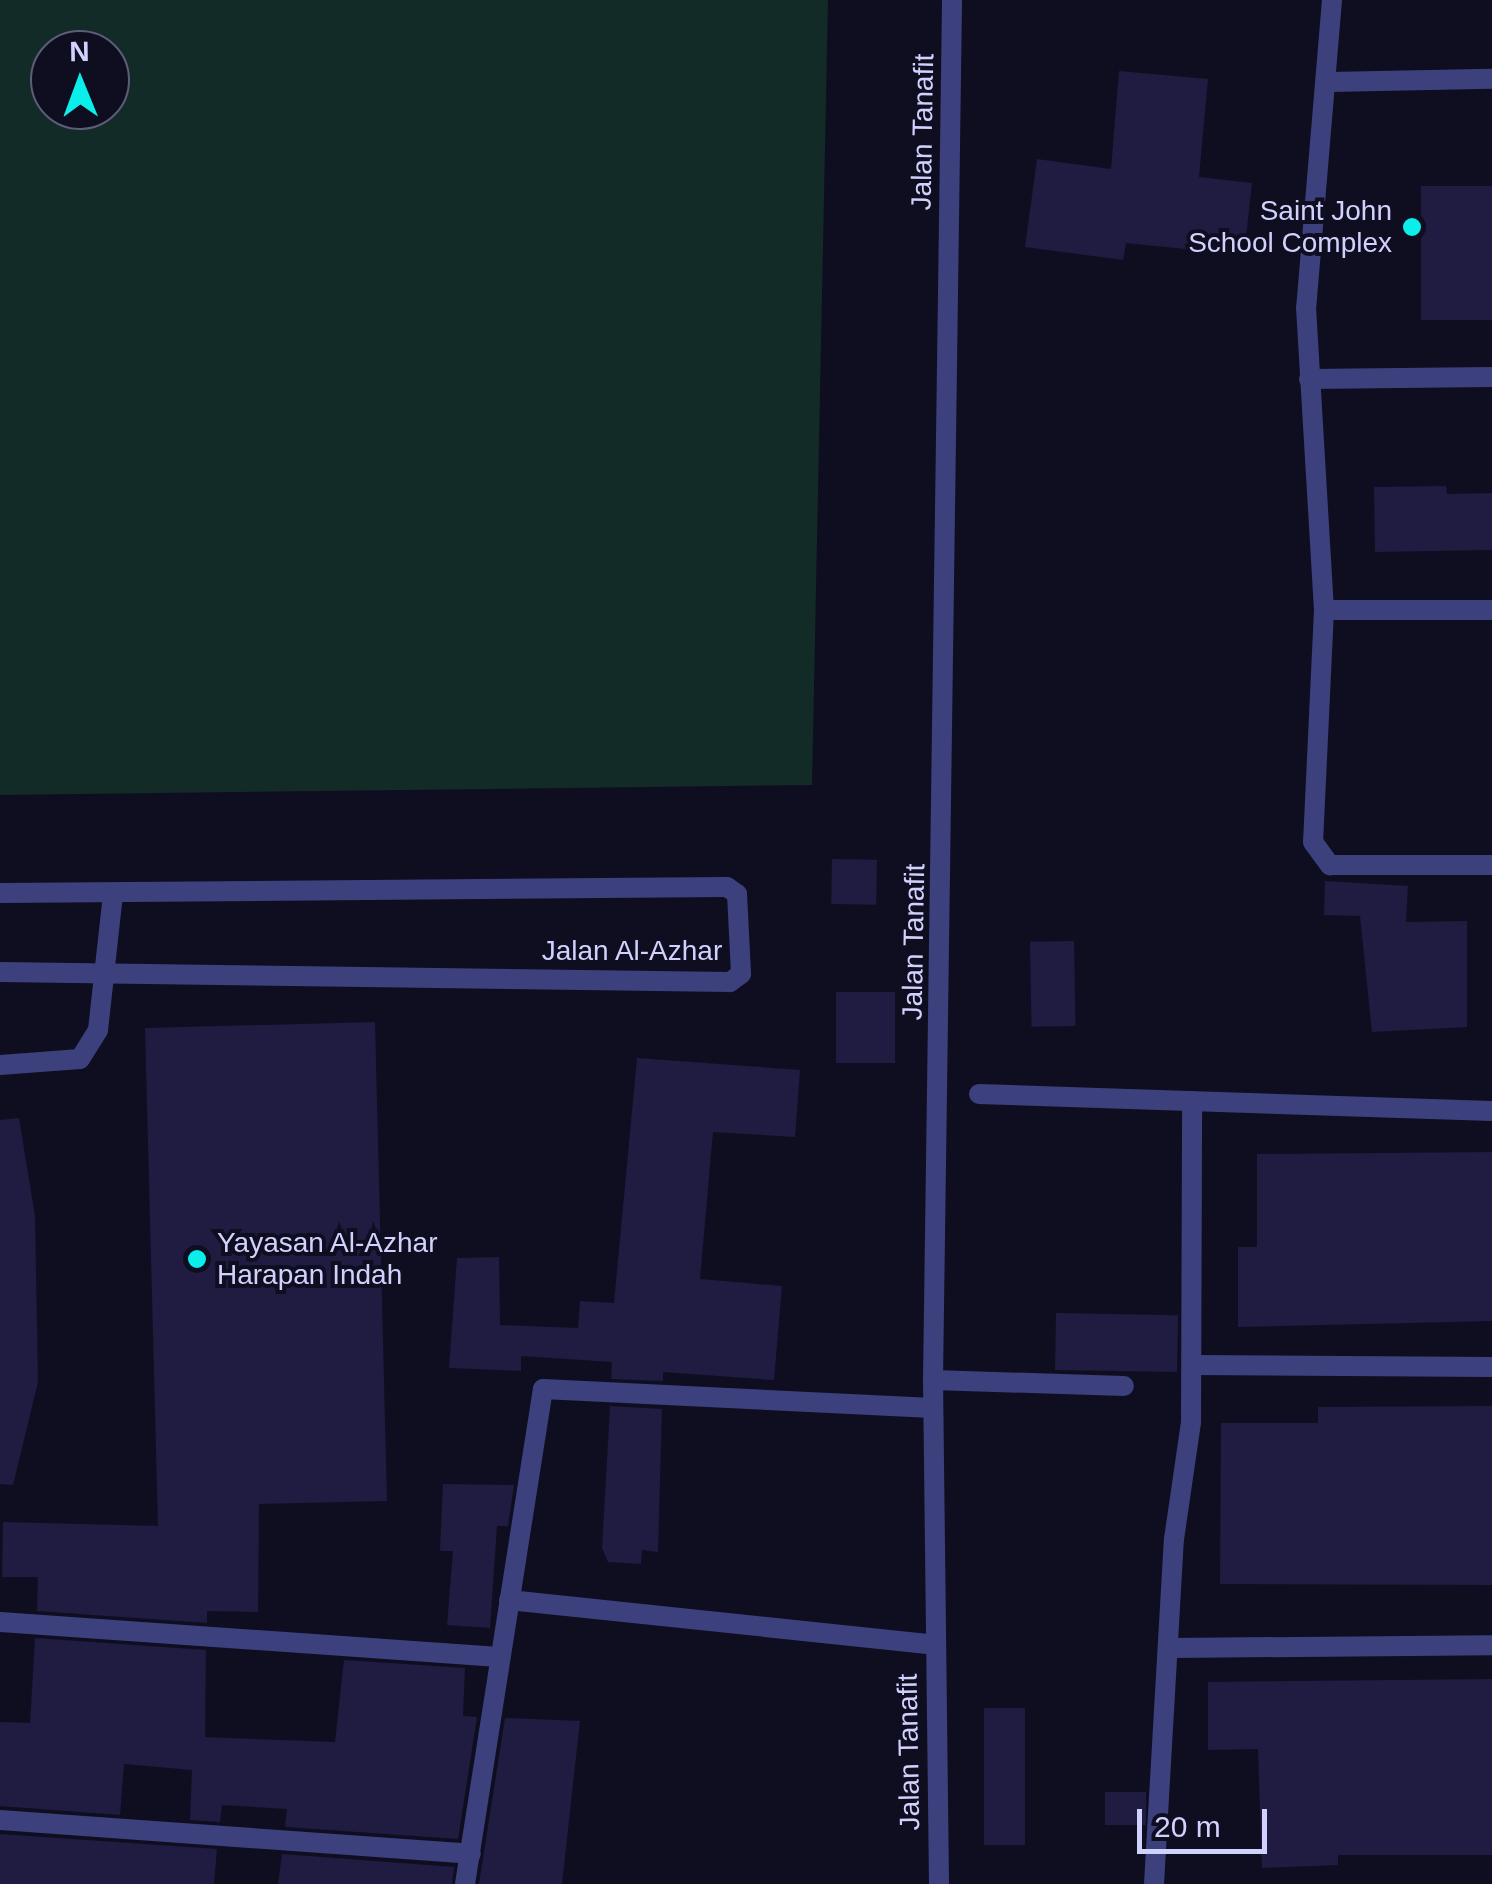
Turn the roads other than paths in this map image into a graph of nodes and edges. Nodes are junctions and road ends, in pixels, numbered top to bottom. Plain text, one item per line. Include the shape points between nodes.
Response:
1 (952, 0) edge
2 (1332, 0) edge
3 (1492, 79) edge
4 (1329, 82) junction
5 (1492, 377) edge
6 (1309, 378) junction
7 (1324, 610) junction
8 (1492, 610) edge
9 (1492, 865) edge
10 (0, 893) edge
11 (113, 894) junction
12 (0, 972) edge
13 (107, 973) junction
14 (0, 1065) edge
15 (979, 1094) dead end
16 (1192, 1101) junction
17 (1492, 1110) edge
18 (1193, 1365) junction
19 (1492, 1367) edge
20 (933, 1380) junction
21 (1124, 1386) dead end
22 (934, 1408) junction
23 (509, 1600) junction
24 (0, 1622) edge
25 (936, 1645) junction
26 (1492, 1645) edge
27 (1171, 1648) junction
28 (499, 1657) junction
29 (0, 1820) edge
30 (471, 1854) junction
31 (465, 1884) edge
32 (939, 1884) edge
33 (1154, 1884) edge

1 - 20 street, Jalan Tanafit
2 - 4 street
3 - 4 street
4 - 6 street via 1306,306
5 - 6 street
6 - 7 street
7 - 8 street
7 - 9 street via 1317,856 1330,865
10 - 11 street, Jalan Al-Azhar
11 - 13 street
11 - 13 street, Jalan Al-Azhar via 726,887 737,894 741,974 730,982
12 - 13 street, Jalan Al-Azhar
13 - 14 street via 98,1030 80,1059
15 - 16 street
16 - 17 street
16 - 18 street
18 - 19 street
18 - 27 street
20 - 21 street
20 - 22 street, Jalan Tanafit
22 - 23 street via 542,1390
22 - 25 street, Jalan Tanafit
23 - 25 street
23 - 28 street
24 - 28 street
25 - 32 street, Jalan Tanafit
26 - 27 street
27 - 33 street
28 - 30 street
29 - 30 street
30 - 31 street

